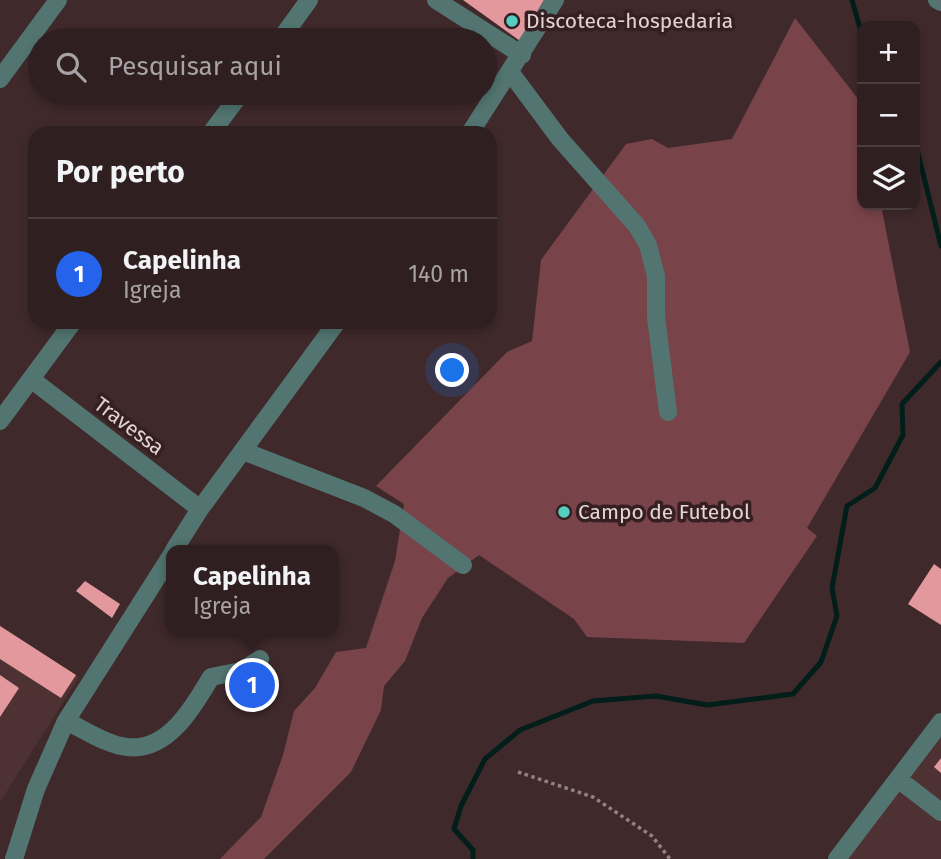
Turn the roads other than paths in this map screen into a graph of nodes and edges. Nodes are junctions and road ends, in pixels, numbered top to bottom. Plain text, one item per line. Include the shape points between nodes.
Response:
1 (58, 0) edge
2 (309, 0) edge
3 (436, 0) edge
4 (555, 0) edge
5 (37, 28) edge
6 (288, 28) edge
7 (480, 28) edge
8 (497, 39) edge
9 (28, 41) edge
10 (522, 55) junction
11 (510, 72) junction
12 (0, 79) edge
13 (497, 92) edge
14 (232, 105) edge
15 (488, 105) edge
16 (216, 126) edge
17 (475, 126) edge
18 (68, 329) edge
19 (332, 329) edge
20 (31, 379) junction
21 (668, 412) dead end
22 (0, 421) edge
23 (243, 451) junction
24 (200, 509) junction
25 (177, 545) edge
26 (166, 563) edge
27 (463, 565) dead end
28 (260, 659) dead end
29 (66, 721) junction
30 (941, 722) edge
31 (898, 779) junction
32 (941, 812) edge
33 (14, 859) edge
34 (837, 859) edge

1 - 5 street
2 - 6 street
3 - 7 street
4 - 10 street
8 - 10 street
9 - 12 street
10 - 11 street
11 - 13 street
11 - 21 street via 648,245 656,276 656,317
14 - 16 street
15 - 17 street
18 - 20 street
19 - 23 street
20 - 22 street
20 - 24 street, Travessa
23 - 24 street
23 - 27 street via 364,498 394,514
24 - 25 street
26 - 29 street
28 - 29 street via 241,671 211,677 189,713 159,741 128,747
29 - 33 street via 36,789
30 - 31 street
31 - 32 street
31 - 34 street

